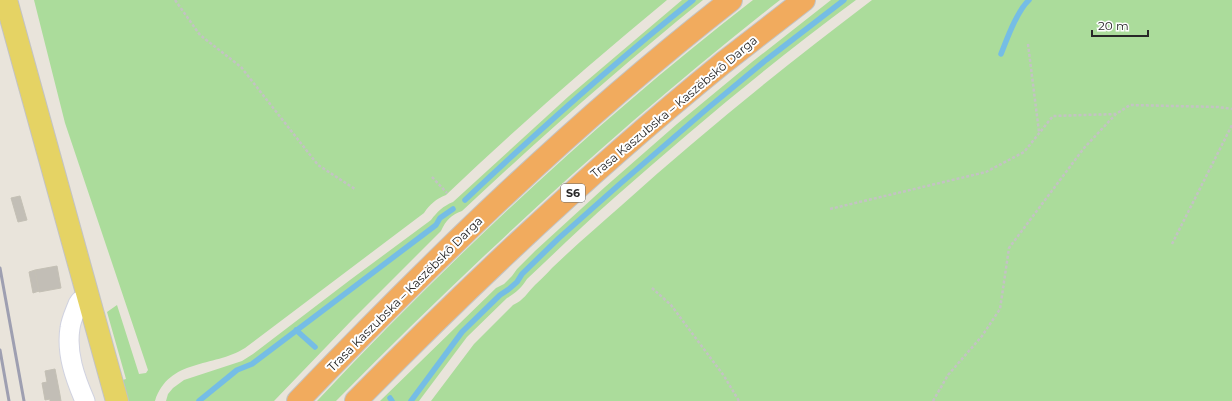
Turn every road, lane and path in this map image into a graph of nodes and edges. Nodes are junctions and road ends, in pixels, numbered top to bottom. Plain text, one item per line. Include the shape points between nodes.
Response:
1 (6, 0) edge
2 (175, 0) edge
3 (731, 0) edge
4 (804, 0) edge
5 (1028, 44) dead end
6 (1232, 109) edge
7 (1116, 114) junction
8 (1232, 125) edge
9 (1040, 132) junction
10 (432, 177) dead end
11 (355, 189) dead end
12 (448, 193) dead end
13 (830, 210) dead end
14 (1172, 244) dead end
15 (652, 288) dead end
16 (88, 298) junction
17 (85, 401) edge
18 (116, 401) edge
19 (298, 401) edge
20 (356, 401) edge
21 (739, 401) edge
22 (933, 401) edge

1 - 16 main road
2 - 11 path via 200,35 242,67 318,165
3 - 19 highway, Trasa Kaszubska – Kaszëbskô Darga via 577,129 476,222
4 - 20 highway, Trasa Kaszubska – Kaszëbskô Darga / S6 via 723,63 606,163 493,267
5 - 9 path
6 - 7 path via 1130,105
7 - 9 path via 1053,116
7 - 22 path via 1084,148 1009,248 1000,309 982,336 948,375
8 - 14 path
9 - 13 path via 1024,152 986,172
10 - 12 path
15 - 21 path via 671,305 724,376
16 - 17 lane via 78,304 70,327 69,340 73,366
16 - 18 main road

